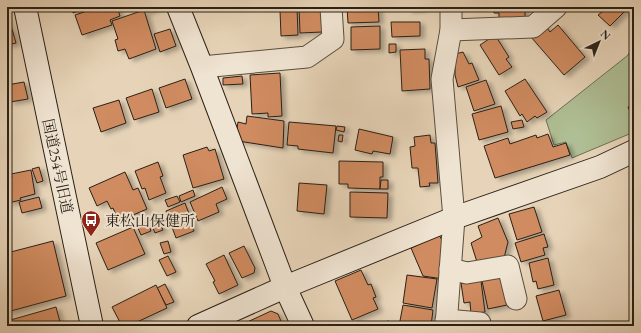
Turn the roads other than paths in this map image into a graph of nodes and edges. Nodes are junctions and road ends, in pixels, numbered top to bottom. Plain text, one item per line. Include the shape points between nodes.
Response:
1 (25, 7) edge
2 (178, 7) edge
3 (331, 7) edge
4 (452, 7) edge
5 (556, 7) edge
6 (533, 17) edge
7 (451, 30) junction
8 (202, 67) junction
9 (634, 151) edge
10 (454, 218) junction
11 (450, 269) junction
12 (285, 287) junction
13 (516, 299) dead end
14 (480, 322) dead end
15 (446, 323) edge
16 (92, 326) edge
17 (198, 326) edge
18 (303, 326) edge

1 - 16 street, 国道254号旧道
2 - 8 street
3 - 8 street via 333,39 307,57
4 - 7 street
5 - 6 street
6 - 7 street
7 - 10 street via 442,79
8 - 12 street
9 - 10 street via 600,167
10 - 11 street
10 - 12 street
11 - 13 street via 467,273 508,266
11 - 15 street
12 - 17 street
12 - 18 street
14 - 15 street

